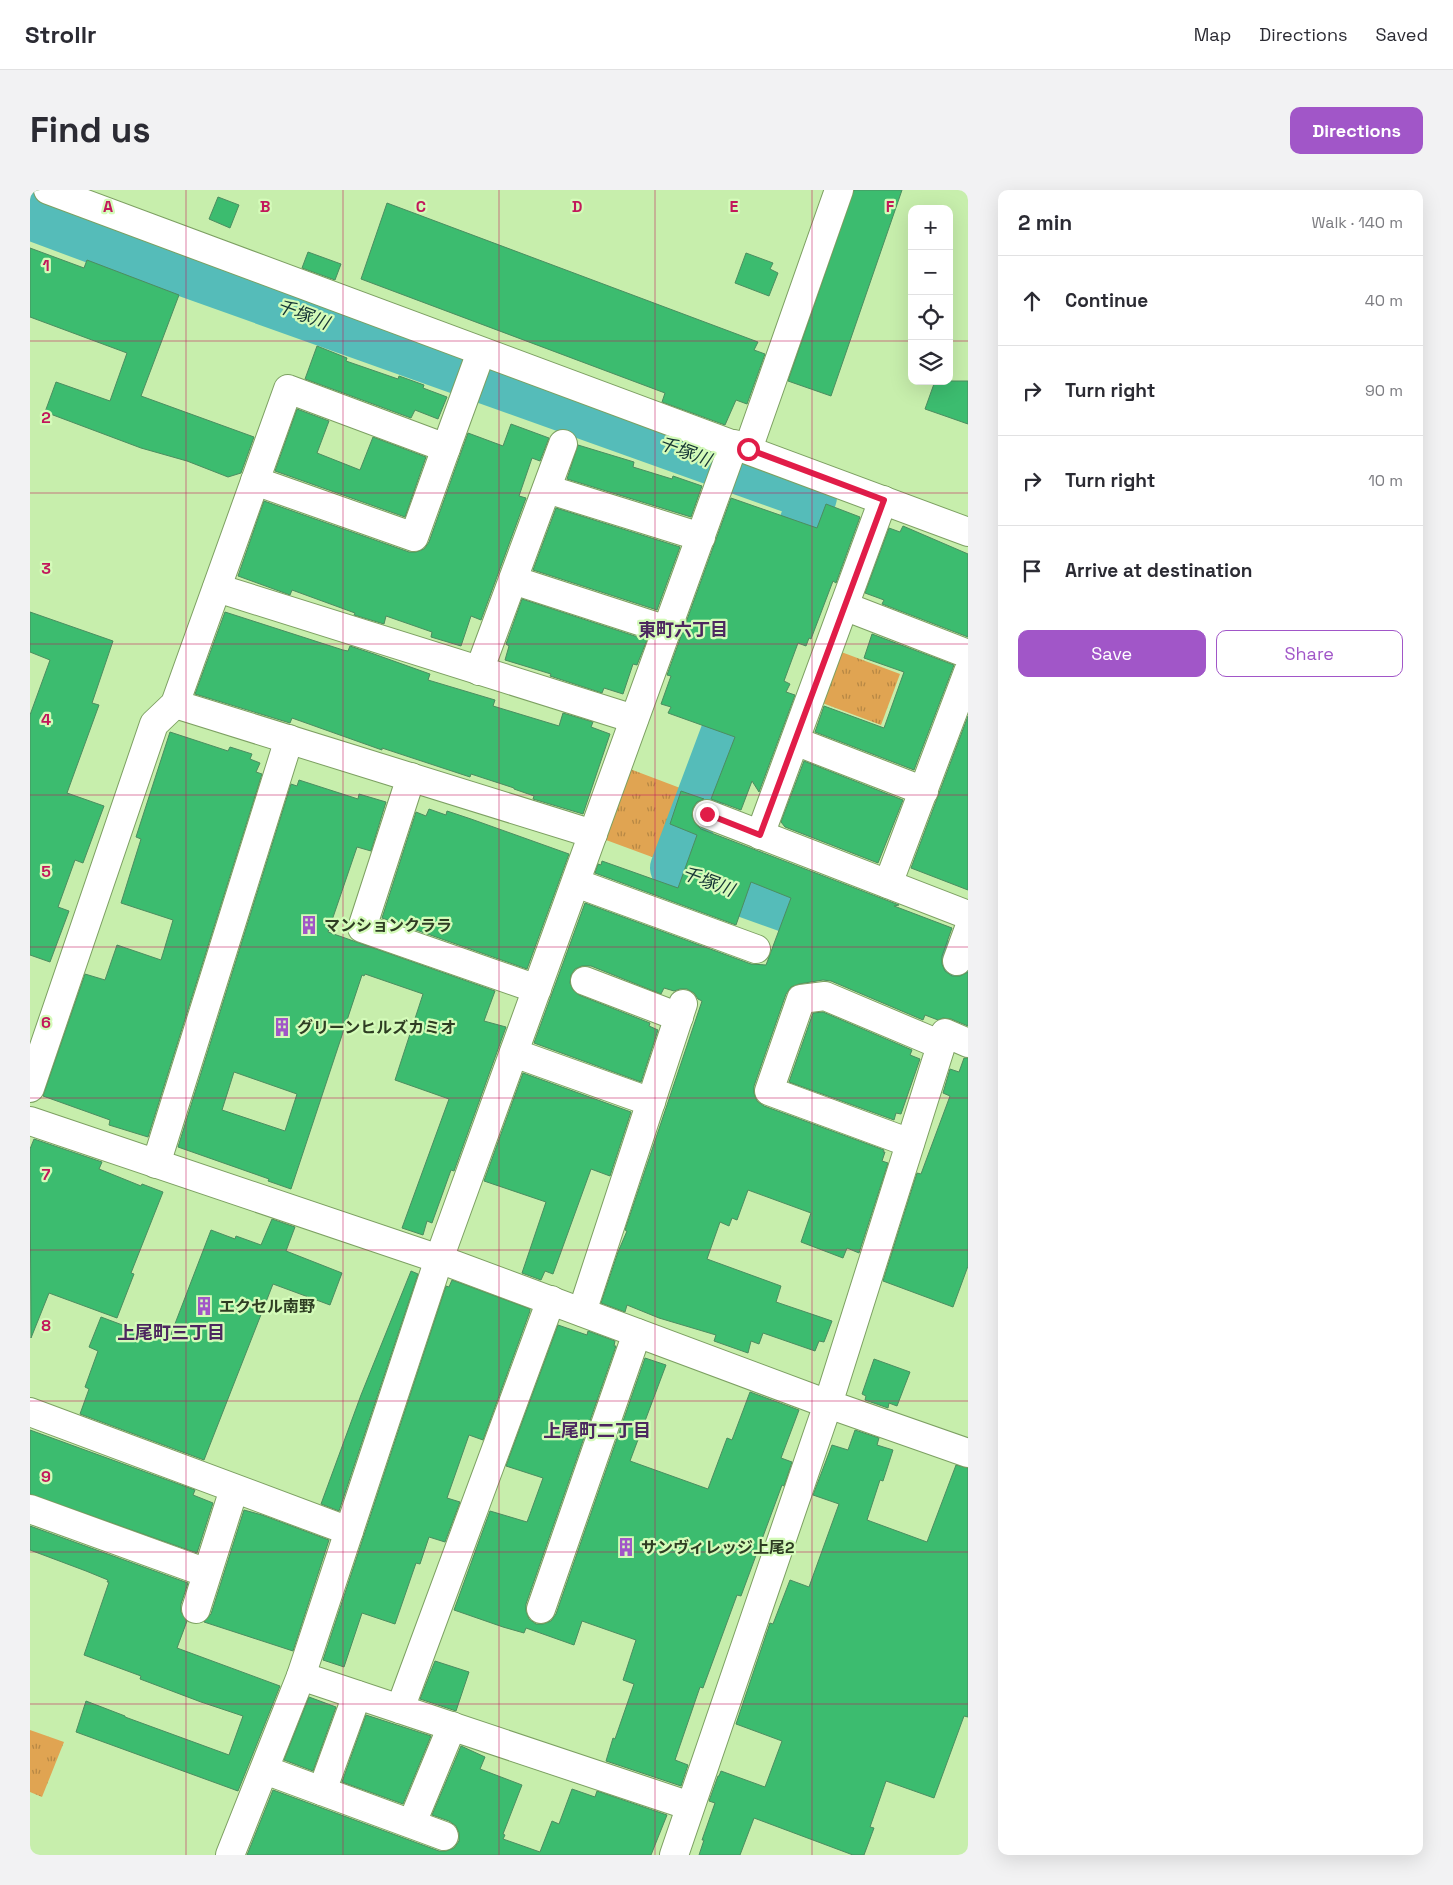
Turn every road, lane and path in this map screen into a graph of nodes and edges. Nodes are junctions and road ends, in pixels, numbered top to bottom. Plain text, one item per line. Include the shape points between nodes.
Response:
1 (48, 190) edge
2 (839, 190) edge
3 (475, 368) junction
4 (563, 444) dead end
5 (446, 448) junction
6 (734, 456) junction
7 (255, 481) junction
8 (547, 489) junction
9 (884, 500) junction
10 (968, 532) edge
11 (701, 536) junction
12 (512, 580) junction
13 (217, 588) junction
14 (844, 606) junction
15 (667, 630) junction
16 (968, 654) edge
17 (479, 670) junction
18 (968, 672) edge
19 (175, 704) junction
20 (634, 719) junction
21 (289, 739) junction
22 (795, 741) junction
23 (411, 778) junction
24 (924, 791) junction
25 (707, 814) dead end
26 (593, 834) junction
27 (760, 835) junction
28 (576, 883) junction
29 (888, 884) junction
30 (968, 915) edge
31 (968, 931) edge
32 (756, 949) dead end
33 (957, 961) dead end
34 (585, 981) dead end
35 (537, 989) junction
36 (968, 1043) edge
37 (941, 1045) junction
38 (514, 1052) junction
39 (30, 1088) edge
40 (651, 1102) junction
41 (30, 1121) edge
42 (910, 1143) junction
43 (156, 1164) junction
44 (439, 1259) junction
45 (551, 1300) junction
46 (582, 1312) junction
47 (637, 1333) junction
48 (828, 1404) junction
49 (30, 1412) edge
50 (968, 1453) edge
51 (234, 1489) junction
52 (30, 1509) edge
53 (349, 1532) junction
54 (207, 1573) junction
55 (196, 1609) dead end
56 (541, 1609) dead end
57 (301, 1676) junction
58 (357, 1695) junction
59 (400, 1709) junction
60 (452, 1726) junction
61 (265, 1770) junction
62 (322, 1791) junction
63 (690, 1806) junction
64 (412, 1823) junction
65 (444, 1836) dead end
66 (230, 1855) edge
67 (674, 1855) edge

1 - 3 street
2 - 6 street
3 - 5 street
3 - 6 street
4 - 8 street
5 - 7 street via 414,537
5 - 7 street via 288,389
6 - 9 street
6 - 11 street
7 - 13 street
8 - 11 street
8 - 12 street
9 - 10 street
9 - 14 street
11 - 15 street
12 - 15 street
12 - 17 street
13 - 17 street
13 - 19 street
14 - 16 street
14 - 22 street
15 - 20 street
17 - 20 street
18 - 24 street
19 - 21 street
19 - 39 street via 154,724
20 - 26 street
21 - 23 street
21 - 43 street
22 - 24 street
22 - 27 street
23 - 26 street
23 - 35 street via 362,928
24 - 29 street
25 - 27 street
26 - 28 street
27 - 29 street
28 - 32 street
28 - 35 street
29 - 30 street
31 - 33 street
34 - 40 street via 681,1011
35 - 38 street
36 - 37 street via 944,1034
37 - 42 street
37 - 42 street via 825,996 801,999 769,1091
38 - 40 street
38 - 44 street
40 - 46 street
41 - 43 street
42 - 48 street
43 - 44 street
44 - 45 street
44 - 53 street
45 - 46 street
45 - 59 street
46 - 47 street
47 - 48 street
47 - 56 street
48 - 50 street
48 - 63 street
49 - 51 street
51 - 53 street
51 - 54 street
52 - 54 street
53 - 57 street
54 - 55 street
57 - 58 street
57 - 61 street
58 - 59 street
58 - 62 street
59 - 60 street
60 - 63 street
60 - 64 street
61 - 62 street
61 - 66 street
62 - 64 street
63 - 67 street
64 - 65 street

